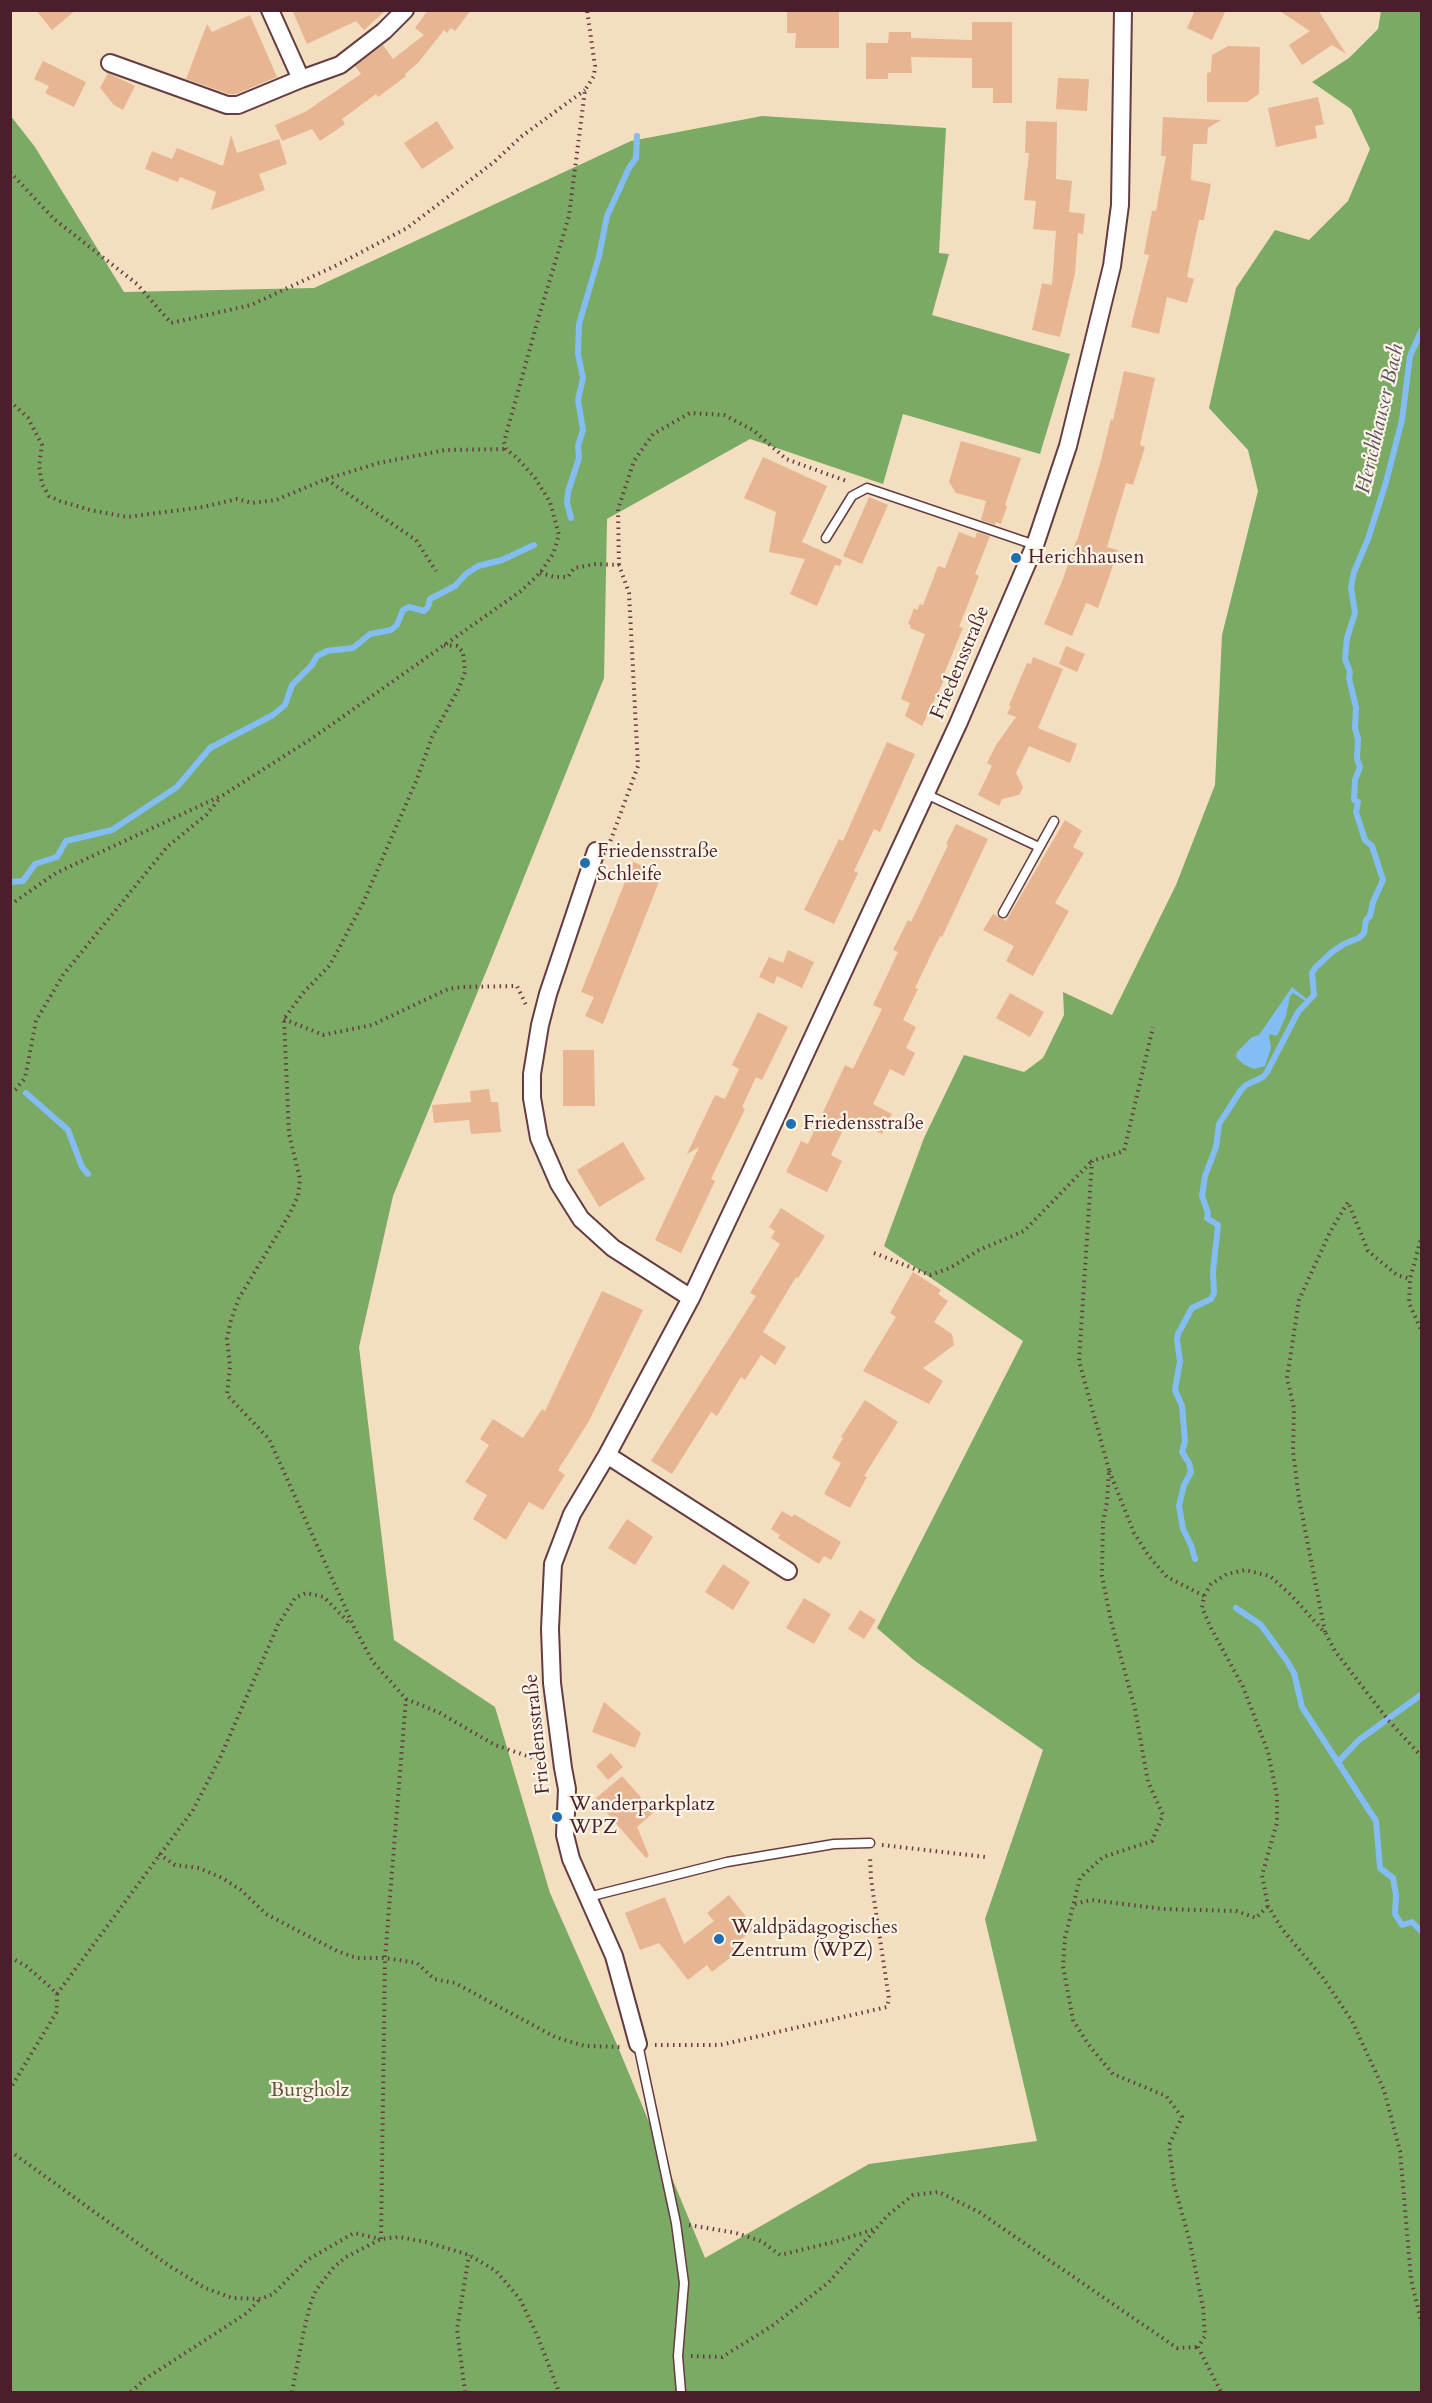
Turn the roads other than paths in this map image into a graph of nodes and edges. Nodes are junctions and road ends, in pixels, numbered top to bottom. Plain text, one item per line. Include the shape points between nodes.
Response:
1 (270, 10) edge
2 (405, 10) edge
3 (1123, 10) edge
4 (110, 63) dead end
5 (301, 79) junction
6 (826, 538) dead end
7 (1035, 545) junction
8 (926, 794) junction
9 (1054, 821) dead end
10 (1039, 847) junction
11 (596, 851) road end
12 (1003, 913) dead end
13 (691, 1298) junction
14 (607, 1455) junction
15 (788, 1571) dead end
16 (870, 1843) road end
17 (588, 1897) junction
18 (638, 2044) joint
19 (681, 2392) edge

1 - 5 street
2 - 5 street via 340,65
3 - 7 street, Friedensstraße via 1120,206 1112,266 1068,446
4 - 5 street via 227,105 238,105
6 - 7 lane via 852,496 867,488
7 - 8 street, Friedensstraße
8 - 10 lane
8 - 13 street, Friedensstraße
9 - 10 lane
10 - 12 lane
11 - 13 street via 540,1025 532,1074 539,1138 581,1219 613,1248
13 - 14 street, Friedensstraße
14 - 15 street
14 - 17 street, Friedensstraße via 572,1514 553,1564 550,1629 552,1683 567,1789 565,1836
16 - 17 lane via 834,1844 727,1862
17 - 18 street, Friedensstraße via 615,1956
18 - 19 lane via 676,2223 684,2283 678,2356

